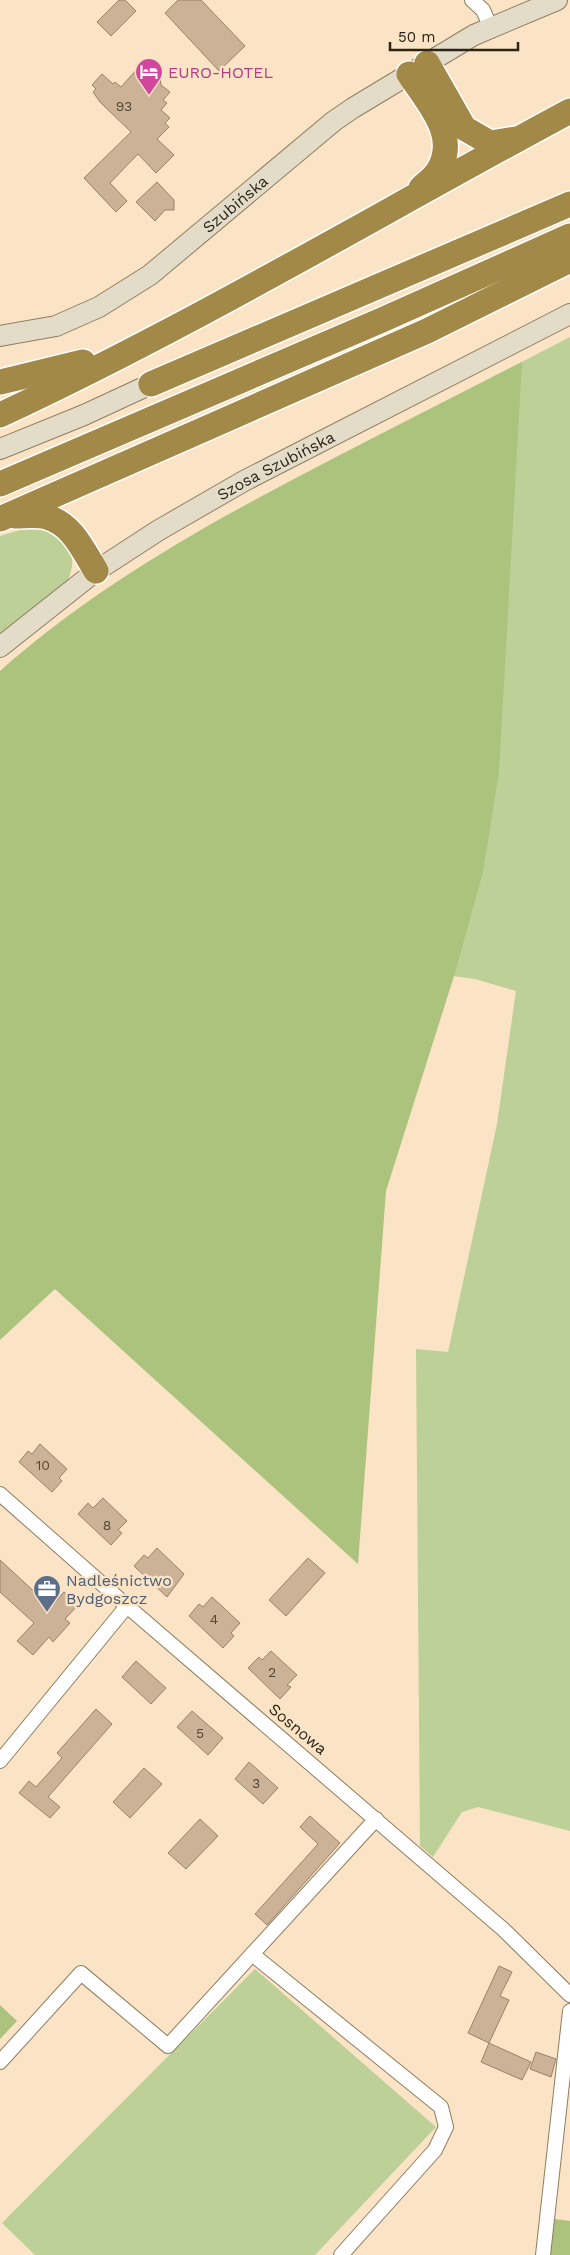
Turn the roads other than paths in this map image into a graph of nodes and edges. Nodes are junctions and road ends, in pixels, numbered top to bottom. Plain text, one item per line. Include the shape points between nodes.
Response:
1 (472, 0) edge
2 (557, 0) edge
3 (490, 26) junction
4 (418, 69) junction
5 (570, 111) edge
6 (518, 139) junction
7 (413, 197) junction
8 (570, 204) edge
9 (570, 236) edge
10 (570, 260) edge
11 (570, 314) edge
12 (0, 336) edge
13 (150, 340) junction
14 (0, 382) edge
15 (151, 384) joint
16 (0, 415) edge
17 (0, 449) edge
18 (0, 484) edge
19 (5, 518) edge
20 (96, 571) junction
21 (0, 647) edge
22 (0, 1494) edge
23 (127, 1606) junction
24 (0, 1761) edge
25 (376, 1819) junction
26 (252, 1954) junction
27 (570, 1995) edge
28 (570, 2011) edge
29 (0, 2062) edge
30 (341, 2255) edge
31 (543, 2255) edge

1 - 3 street via 483,10
2 - 3 street
3 - 4 street
4 - 6 highway via 464,128 490,143
4 - 7 highway via 445,134 446,151 438,172
4 - 12 street, Szubińska via 334,121 150,275 99,307 56,326
5 - 6 highway
6 - 7 highway
7 - 13 highway
8 - 15 highway
9 - 18 highway
10 - 19 highway via 409,338
11 - 20 street, Szosa Szubińska via 244,481
13 - 14 highway via 65,368
13 - 16 highway
15 - 17 street
19 - 20 highway via 46,516 62,524 75,536
20 - 21 street, Szosa Szubińska
22 - 23 street, Sosnowa
23 - 24 street
23 - 25 street, Sosnowa
25 - 26 street
25 - 27 street, Sosnowa via 504,1930
26 - 29 street via 168,2046 81,1973
26 - 30 street via 441,2108 446,2128 435,2150
28 - 31 street

